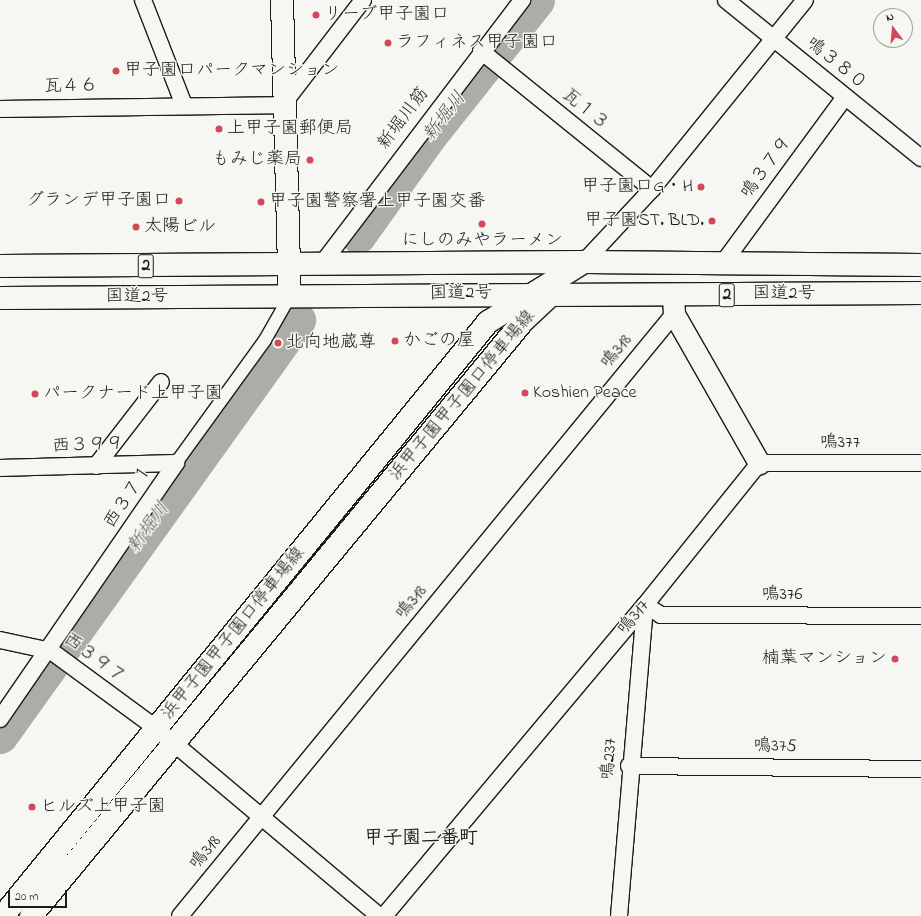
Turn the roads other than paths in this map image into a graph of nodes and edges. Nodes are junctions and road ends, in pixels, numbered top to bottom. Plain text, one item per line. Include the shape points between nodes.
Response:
1 (143, 0) edge
2 (282, 0) edge
3 (363, 0) edge
4 (522, 0) edge
5 (726, 0) edge
6 (805, 0) edge
7 (773, 39) junction
8 (487, 56) junction
9 (845, 97) junction
10 (287, 102) junction
11 (184, 105) junction
12 (0, 109) edge
13 (921, 158) edge
14 (652, 188) junction
15 (584, 262) junction
16 (723, 263) junction
17 (921, 265) edge
18 (0, 266) edge
19 (292, 266) junction
20 (321, 266) junction
21 (543, 293) junction
22 (921, 293) edge
23 (290, 296) junction
24 (0, 298) edge
25 (673, 305) junction
26 (161, 382) dead end
27 (176, 463) junction
28 (758, 463) junction
29 (921, 464) edge
30 (96, 466) junction
31 (0, 468) edge
32 (645, 605) junction
33 (921, 616) edge
34 (0, 640) edge
35 (53, 653) junction
36 (0, 719) edge
37 (157, 729) junction
38 (173, 743) junction
39 (629, 766) junction
40 (921, 769) edge
41 (261, 819) junction
42 (3, 916) edge
43 (31, 916) edge
44 (180, 916) edge
45 (379, 916) edge
46 (384, 916) edge
47 (619, 916) edge

1 - 11 street
2 - 10 main road
3 - 10 street
4 - 8 street, 新堀川筋
5 - 7 street, 鳴３８０
6 - 7 street
7 - 9 street, 鳴３８０
7 - 14 street
8 - 14 street, 瓦１３
8 - 20 street, 新堀川筋
9 - 13 street, 鳴３８０
9 - 16 street, 鳴３７９
10 - 11 street, 瓦４６
10 - 19 main road
11 - 12 street, 瓦４６
14 - 15 street
15 - 16 main road, 国道2号 / 2
15 - 20 main road, 国道2号 / 2
15 - 21 main road, 浜甲子園甲子園口停車場線
16 - 17 main road, 国道2号 / 2
18 - 19 main road, 国道2号 / 2
19 - 20 main road, 国道2号 / 2
19 - 23 main road
21 - 23 main road, 国道2号 / 2
21 - 25 main road, 国道2号 / 2
21 - 37 main road, 浜甲子園甲子園口停車場線 via 488,322
21 - 38 main road, 浜甲子園甲子園口停車場線 via 523,321
22 - 25 main road, 国道2号 / 2
23 - 24 main road, 国道2号 / 2
23 - 27 street, 西３７１ via 265,340
25 - 28 street
25 - 41 street, 鳴318
26 - 30 street
27 - 30 street, 西３９９
27 - 35 street, 西３７１
28 - 29 street, 鳴377
28 - 32 street, 鳴317
30 - 31 street, 西３９９
32 - 33 street, 鳴376 via 661,615
32 - 39 street, 鳴237
32 - 46 street, 鳴317
34 - 35 street, 西３９７
35 - 36 street, 西３７１
35 - 37 street, 西３９７
37 - 38 street, 西３９７
37 - 42 main road, 浜甲子園甲子園口停車場線
38 - 41 street, 西３９７
38 - 43 main road, 浜甲子園甲子園口停車場線
39 - 40 street, 鳴375
39 - 47 street, 鳴237
41 - 44 street, 鳴318
41 - 45 street, 西３９７

